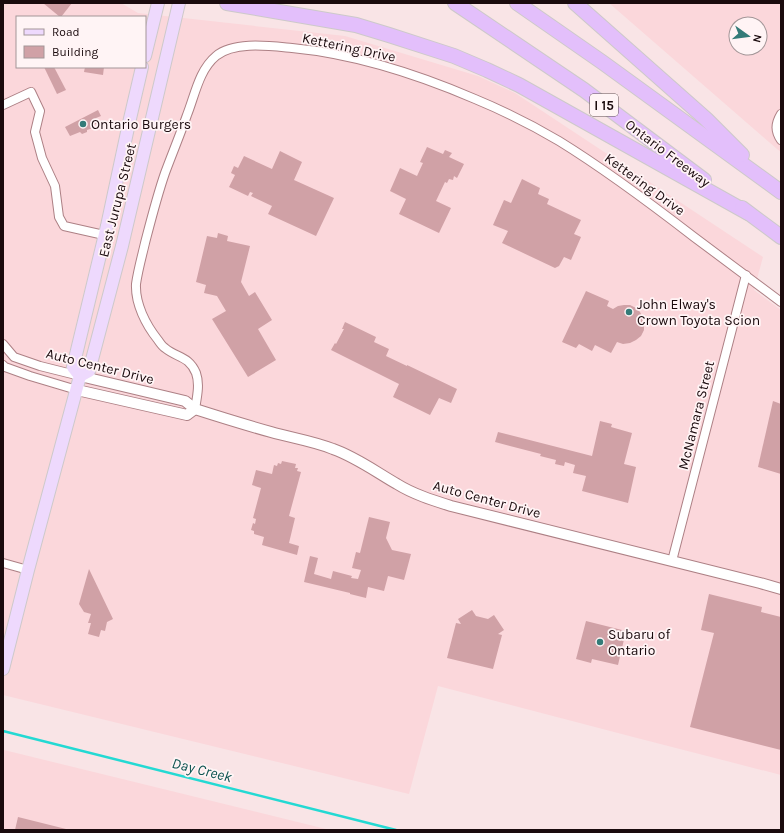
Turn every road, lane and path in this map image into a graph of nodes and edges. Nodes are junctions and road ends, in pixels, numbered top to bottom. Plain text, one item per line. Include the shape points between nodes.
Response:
1 (158, 3) edge
2 (179, 3) edge
3 (227, 3) edge
4 (455, 3) edge
5 (518, 3) edge
6 (575, 3) edge
7 (146, 52) edge
8 (142, 68) edge
9 (3, 105) edge
10 (781, 114) edge
11 (781, 140) edge
12 (775, 188) edge
13 (748, 212) junction
14 (104, 236) junction
15 (781, 237) edge
16 (746, 275) junction
17 (781, 302) edge
18 (3, 344) edge
19 (3, 365) edge
20 (80, 376) junction
21 (77, 390) junction
22 (195, 409) junction
23 (672, 561) junction
24 (3, 563) edge
25 (28, 570) junction
26 (781, 589) edge
27 (3, 669) edge

1 - 7 main road
2 - 20 main road, East Jurupa Street via 122,246 88,371
3 - 13 highway via 356,26 454,56 525,88
4 - 13 highway, Ontario Freeway / I 15 via 584,90
5 - 12 highway, I 15
6 - 12 highway via 706,119
8 - 14 main road, East Jurupa Street
9 - 14 street via 31,92 40,111 35,132 42,158 55,186 59,217 64,226
10 - 11 street via 777,120 776,131
13 - 15 highway, Ontario Freeway / I 15
14 - 20 main road, East Jurupa Street via 73,367
16 - 17 street, Kettering Drive
16 - 22 street, Kettering Drive via 604,170 509,113 396,69 359,60 300,49 247,46 232,48 218,54 206,66 199,82 165,174 136,285 136,296 154,336 163,348 187,360 194,370 198,382
16 - 23 street, McNamara Street
18 - 20 street, Auto Center Drive via 14,357
19 - 21 street, Auto Center Drive
20 - 21 main road, East Jurupa Street
20 - 22 street, Auto Center Drive via 185,401
21 - 22 street, Auto Center Drive via 186,415
21 - 25 main road, East Jurupa Street
22 - 23 street, Auto Center Drive via 333,449 374,469 398,485 444,504
23 - 26 street, Auto Center Drive
24 - 25 street
25 - 27 main road, East Jurupa Street

